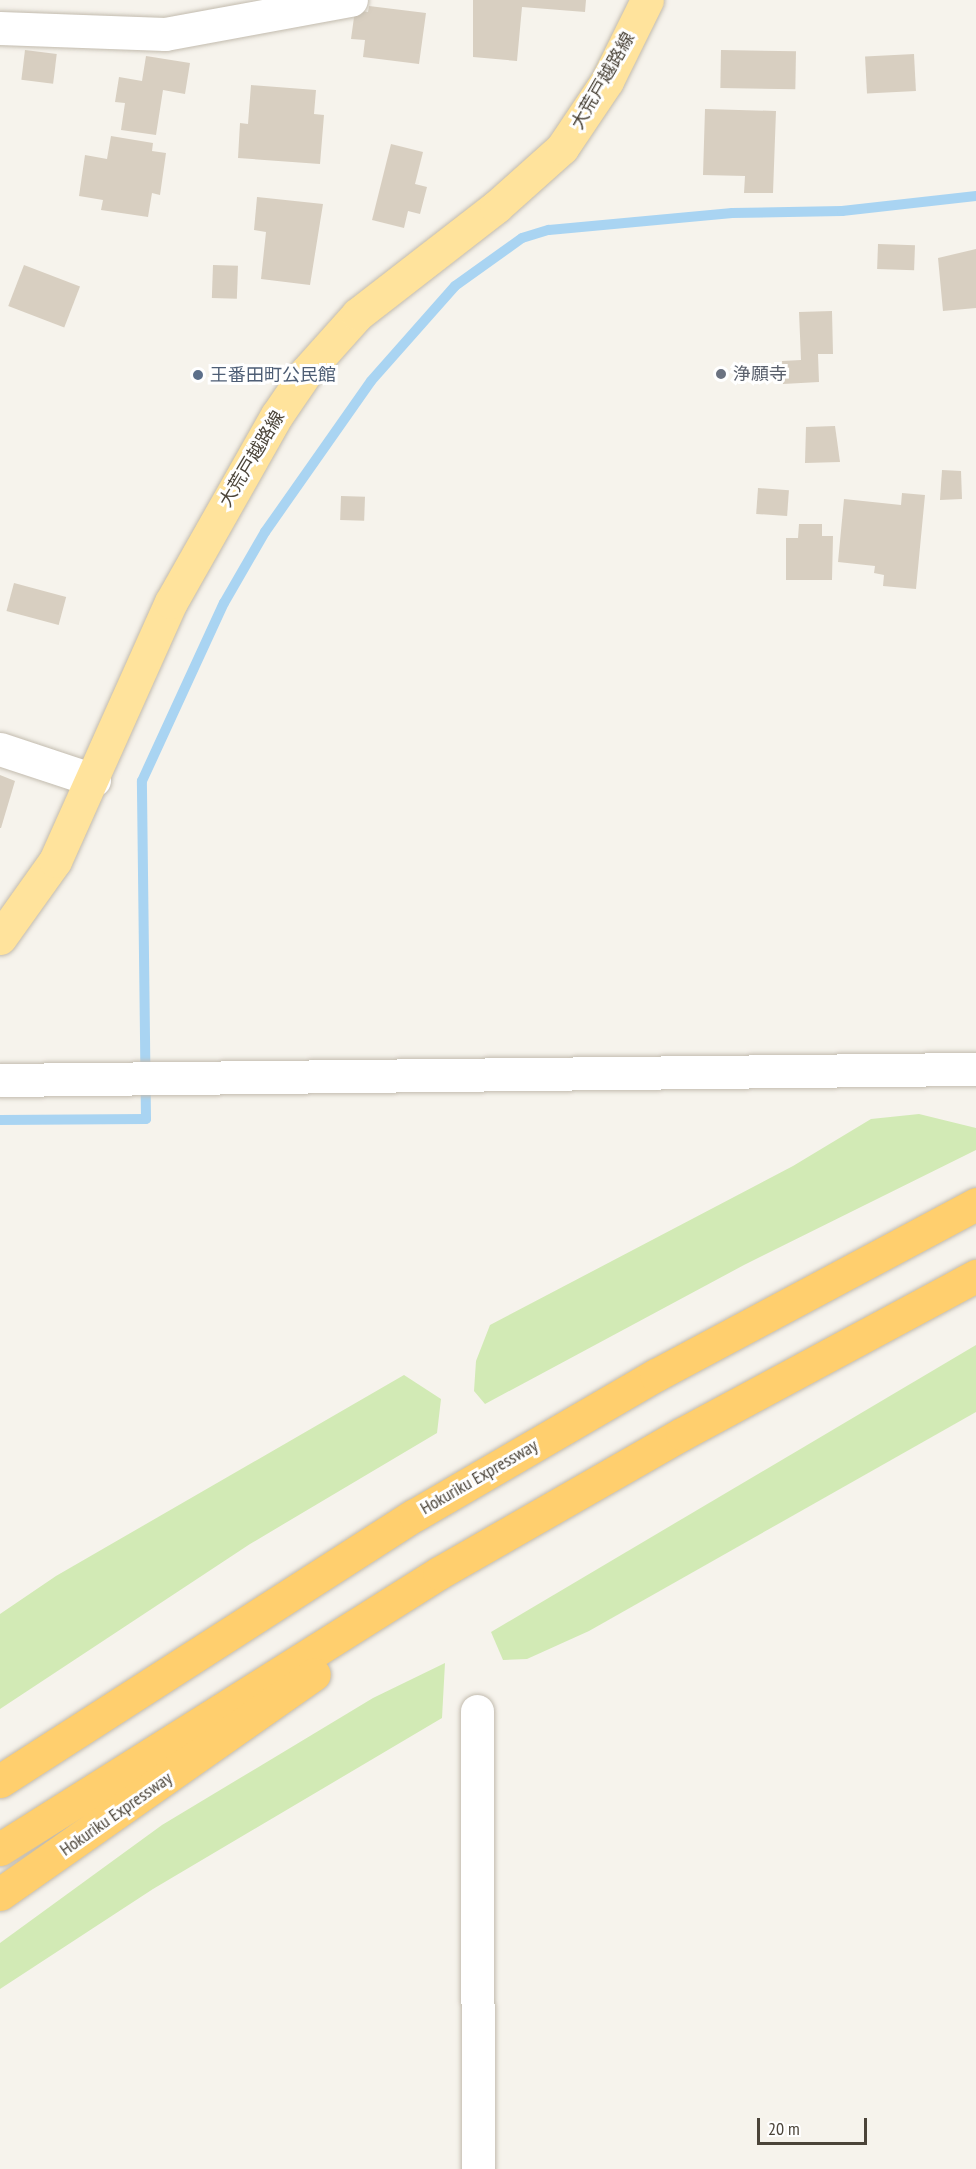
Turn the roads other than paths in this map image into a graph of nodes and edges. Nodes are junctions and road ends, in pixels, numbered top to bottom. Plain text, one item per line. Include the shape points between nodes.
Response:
1 (351, 0) edge
2 (647, 0) edge
3 (0, 28) edge
4 (0, 748) edge
5 (94, 780) junction
6 (0, 938) edge
7 (976, 1069) edge
8 (0, 1080) edge
9 (976, 1204) edge
10 (976, 1276) edge
11 (682, 1434) junction
12 (477, 1711) dead end
13 (0, 1781) edge
14 (0, 1849) edge
15 (0, 1894) edge
16 (478, 2169) edge

1 - 3 street via 165,34
2 - 5 main road, 大荒戸越路線 via 602,89 562,148 496,207 427,256 358,314 307,371 256,447 171,602
4 - 5 street
5 - 6 main road, 大荒戸越路線 via 55,861
7 - 8 street
9 - 13 highway, Hokuriku Expressway via 656,1375 415,1515
10 - 11 highway, Hokuriku Expressway
11 - 14 highway, Hokuriku Expressway via 439,1573
11 - 15 highway, Hokuriku Expressway via 446,1581
12 - 16 street

